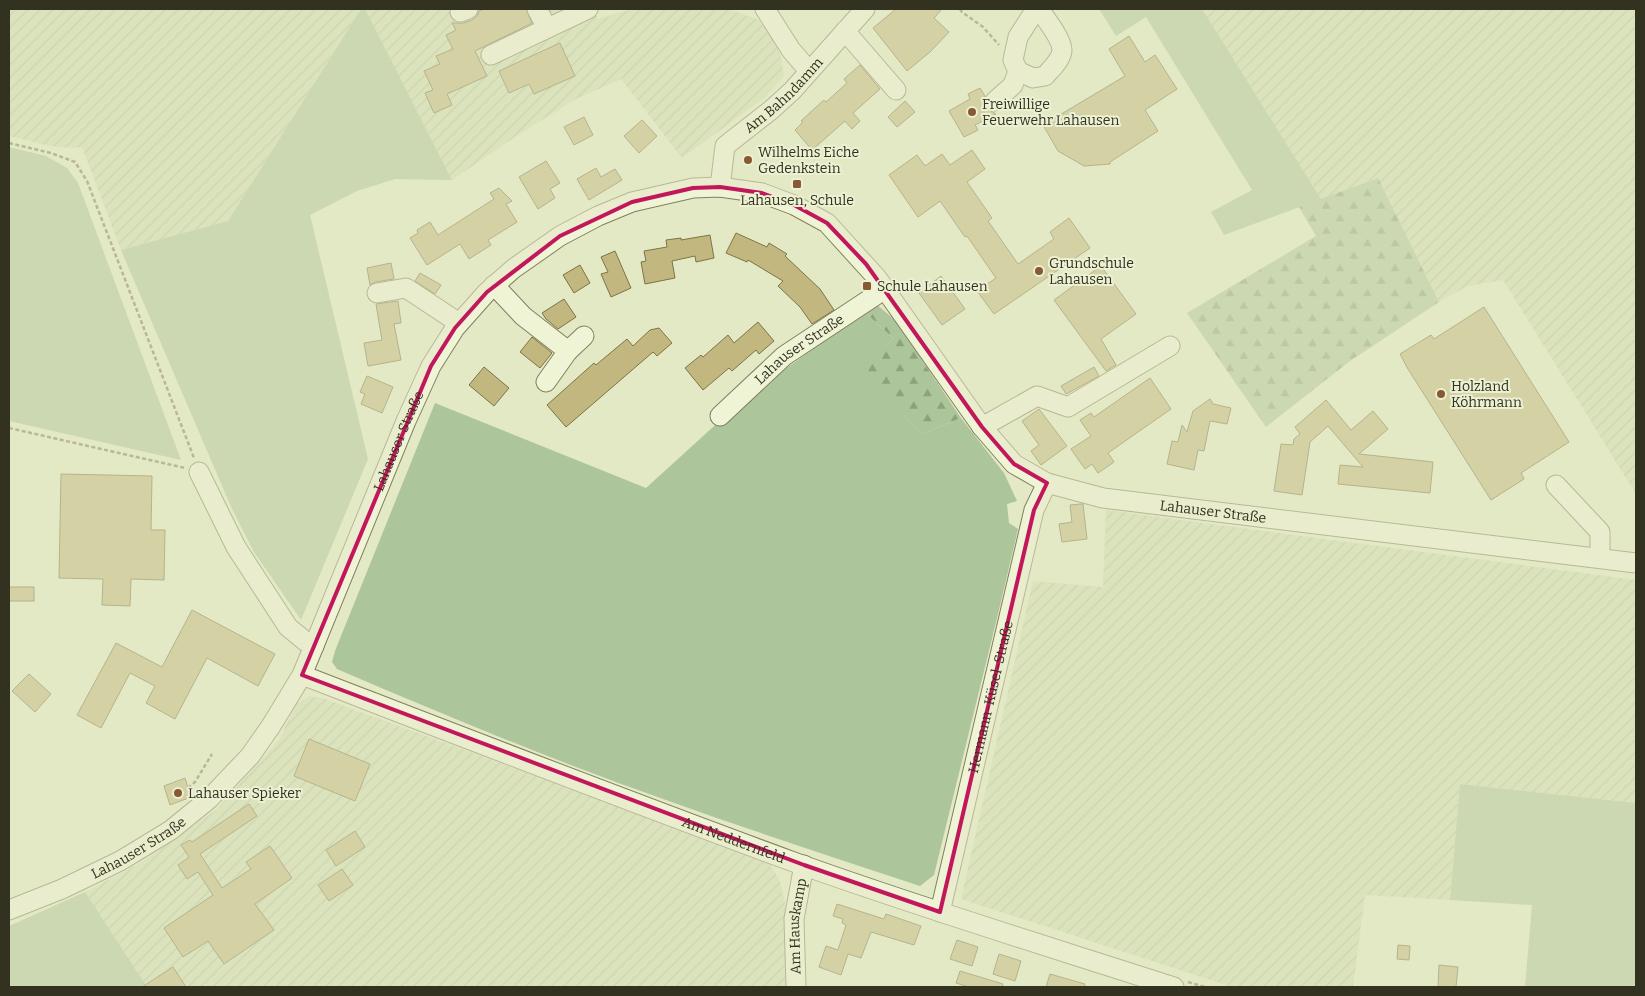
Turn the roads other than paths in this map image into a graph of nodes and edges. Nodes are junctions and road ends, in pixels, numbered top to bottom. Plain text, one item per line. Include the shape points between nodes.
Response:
1 (538, 9) edge
2 (588, 9) edge
3 (764, 9) edge
4 (865, 9) edge
5 (1037, 9) edge
6 (547, 28) junction
7 (845, 31) junction
8 (491, 55) dead end
9 (1016, 66) junction
10 (809, 71) junction
11 (896, 90) dead end
12 (995, 101) dead end
13 (720, 187) junction
14 (494, 285) junction
15 (885, 289) junction
16 (377, 293) dead end
17 (459, 323) junction
18 (584, 336) dead end
19 (1170, 346) dead end
20 (568, 351) junction
21 (546, 382) dead end
22 (720, 416) dead end
23 (982, 427) junction
24 (199, 472) road end
25 (1047, 483) junction
26 (1556, 485) dead end
27 (1600, 558) junction
28 (1636, 563) edge
29 (314, 646) junction
30 (302, 675) junction
31 (804, 865) junction
32 (9, 910) edge
33 (940, 912) junction
34 (796, 987) edge
35 (1174, 987) edge

1 - 6 street
2 - 6 street
3 - 10 street
4 - 7 street, Am Bahndamm
5 - 9 street via 1018,37
5 - 9 street via 1058,38 1062,50 1045,76 1033,78
6 - 8 street
7 - 10 street, Am Bahndamm
7 - 11 street
9 - 12 street via 1013,85
10 - 13 street, Am Bahndamm via 771,110 725,146
13 - 14 street, Lahauser Straße via 693,188 656,196 598,216 560,236
13 - 15 street, Lahauser Straße via 762,193 827,223
14 - 17 street, Lahauser Straße
14 - 20 street via 523,316
15 - 22 street, Lahauser Straße via 784,356
15 - 23 street, Lahauser Straße
16 - 17 street via 406,288
17 - 29 street, Lahauser Straße via 431,366
18 - 20 street
19 - 23 street via 1068,407 1037,396
20 - 21 street
23 - 25 street, Lahauser Straße via 1014,464
24 - 29 street via 236,548 288,627
25 - 27 street, Lahauser Straße via 1103,498
25 - 33 street, Hermann-Küsel-Straße via 1034,510
26 - 27 street via 1600,532
27 - 28 street, Lahauser Straße
29 - 30 street, Lahauser Straße
30 - 31 street, Am Neddernfeld
30 - 32 street, Lahauser Straße via 250,756 209,799 171,830 113,864
31 - 33 street, Am Neddernfeld
31 - 34 street, Am Hauskamp via 794,919
33 - 35 street, Am Neddernfeld

